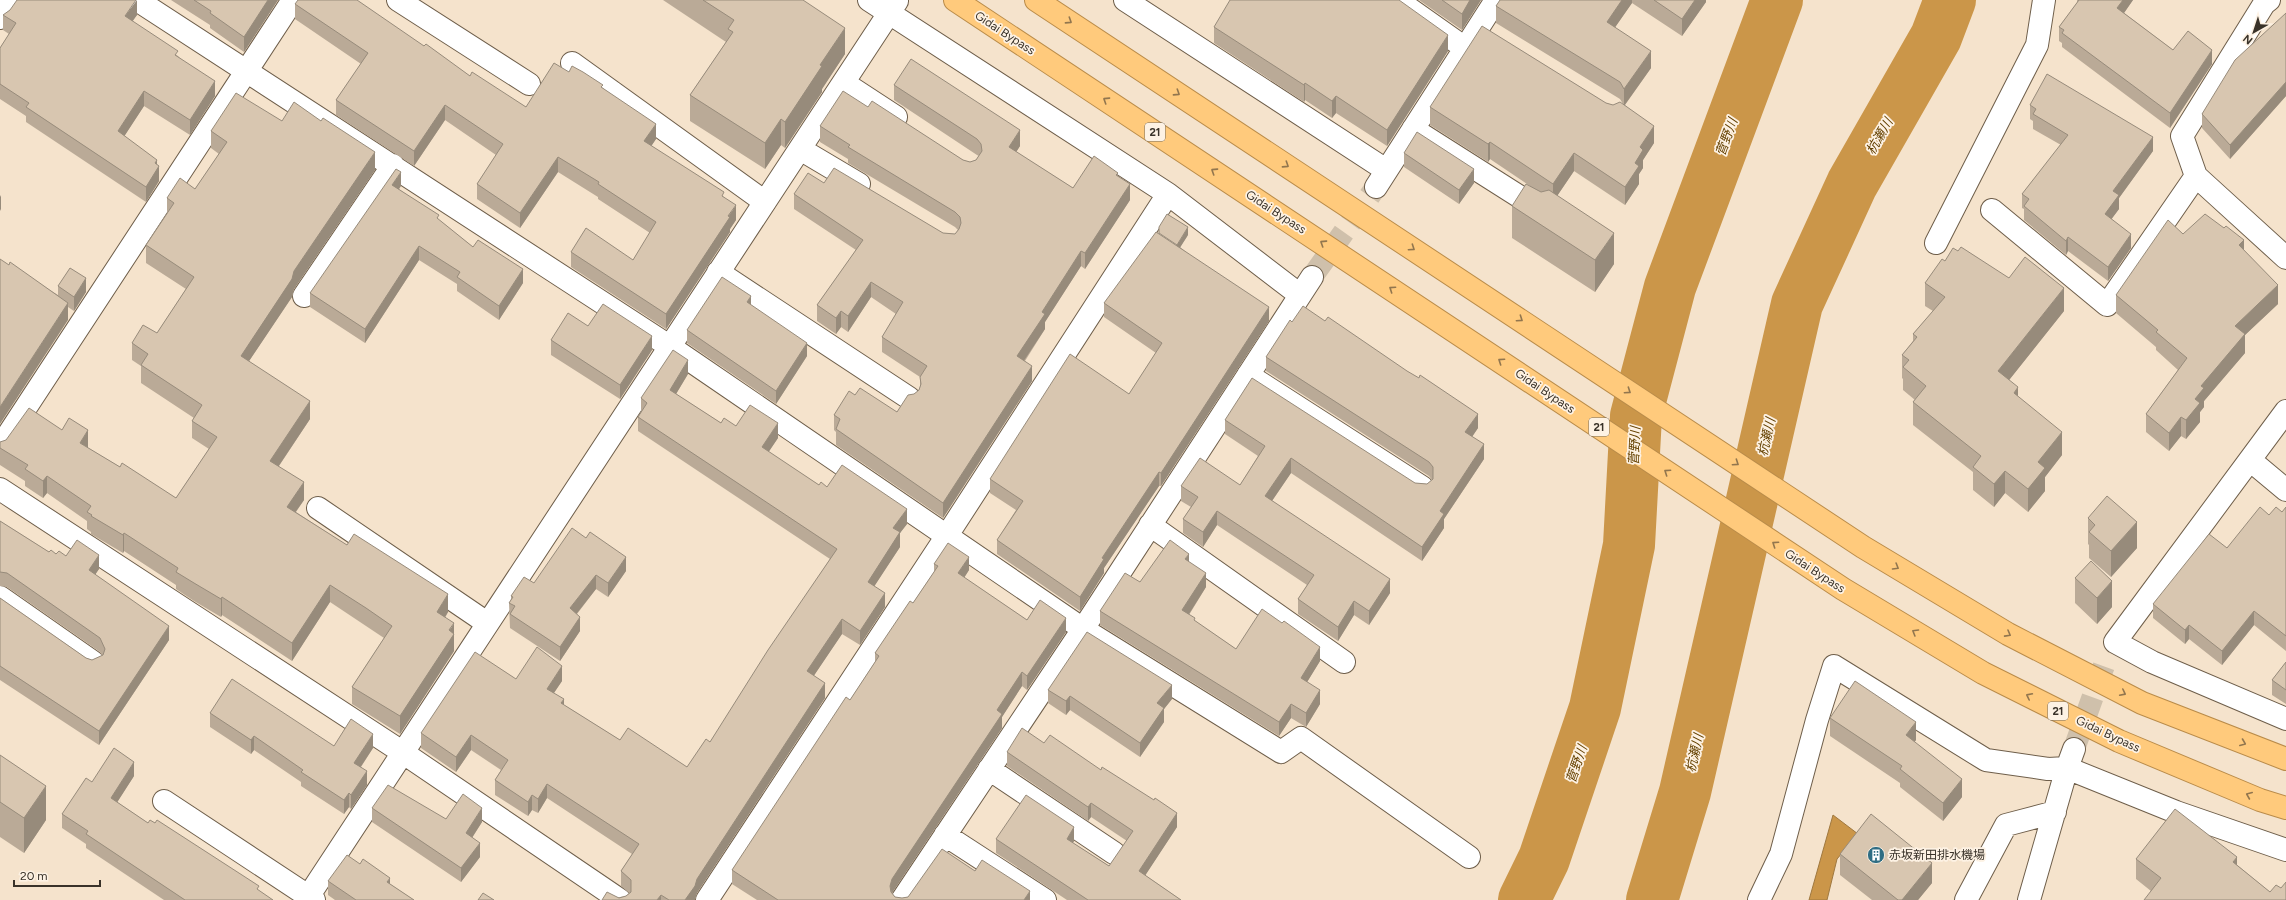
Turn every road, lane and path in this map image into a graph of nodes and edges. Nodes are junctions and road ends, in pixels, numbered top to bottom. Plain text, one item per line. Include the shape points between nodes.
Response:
1 (12, 0) edge
2 (137, 0) edge
3 (293, 0) edge
4 (398, 0) edge
5 (869, 0) edge
6 (955, 0) edge
7 (1036, 0) edge
8 (1125, 0) edge
9 (1397, 0) edge
10 (1496, 0) edge
11 (2044, 0) edge
12 (2269, 0) edge
13 (893, 7) edge
14 (0, 18) edge
15 (1478, 27) junction
16 (1499, 39) edge
17 (1465, 48) junction
18 (572, 63) dead end
19 (246, 70) junction
20 (844, 83) junction
21 (529, 84) dead end
22 (910, 126) edge
23 (1413, 129) junction
24 (800, 149) junction
25 (393, 165) junction
26 (2196, 176) junction
27 (875, 193) edge
28 (1168, 194) junction
29 (765, 202) junction
30 (1992, 210) dead end
31 (1542, 211) edge
32 (1936, 243) dead end
33 (2286, 258) edge
34 (718, 272) junction
35 (1312, 277) tunnel mouth
36 (304, 296) dead end
37 (1300, 296) junction
38 (669, 346) junction
39 (1248, 375) junction
40 (909, 398) edge
41 (2286, 411) edge
42 (0, 448) edge
43 (2250, 460) junction
44 (1422, 487) edge
45 (0, 489) edge
46 (2286, 490) edge
47 (318, 508) dead end
48 (1150, 525) junction
49 (946, 537) junction
50 (0, 597) edge
51 (487, 623) junction
52 (1082, 629) junction
53 (93, 662) edge
54 (1344, 662) dead end
55 (2286, 719) edge
56 (402, 752) junction
57 (2070, 759) junction
58 (2286, 759) edge
59 (989, 769) junction
60 (164, 802) dead end
61 (2286, 808) edge
62 (2055, 812) junction
63 (945, 835) junction
64 (2286, 850) edge
65 (1114, 853) dead end
66 (1469, 858) dead end
67 (309, 899) edge
68 (904, 899) edge
69 (620, 900) edge
70 (707, 900) edge
71 (1045, 900) edge
72 (1759, 900) edge
73 (1966, 900) edge
74 (2029, 900) edge

1 - 14 street
2 - 19 street
3 - 19 street
4 - 21 street
5 - 13 street
61 -> 6 highway, Gidai Bypass / 21 via 2260,800 2119,741 1983,673 1843,589
7 -> 58 highway via 1863,547 2008,634 2142,703
8 - 23 street via 1381,179
9 - 17 street
10 - 15 street
11 - 32 street via 2037,45
12 - 26 street via 2264,4 2182,136
13 - 20 street
13 - 28 street
15 - 16 street
15 - 17 street
17 - 23 street
18 - 29 street
19 - 25 street
19 - 42 street
20 - 22 street
20 - 24 street
23 - 31 street
24 - 27 street
24 - 29 street
25 - 36 street
25 - 38 street
26 - 30 street via 2107,305
26 - 33 street
28 - 37 street
28 - 49 street
29 - 34 street
34 - 38 street
34 - 40 street
35 - 37 street
37 - 39 street
38 - 49 street
38 - 51 street
39 - 44 street
39 - 48 street
41 - 43 street
43 - 46 street
43 - 55 street via 2111,650 2152,662
45 - 56 street
47 - 51 street
48 - 52 street
48 - 54 street
49 - 52 street
49 - 70 street
50 - 53 street
51 - 56 street
52 - 59 street
52 - 66 street via 1281,752 1301,738
56 - 67 street
56 - 69 street
57 - 62 street
57 - 64 street via 2176,812
57 - 72 street via 2048,768 1986,760 1834,666 1781,854
59 - 63 street
59 - 65 street
60 - 67 street
62 - 73 street via 2006,825
62 - 74 street
63 - 68 street
63 - 71 street

